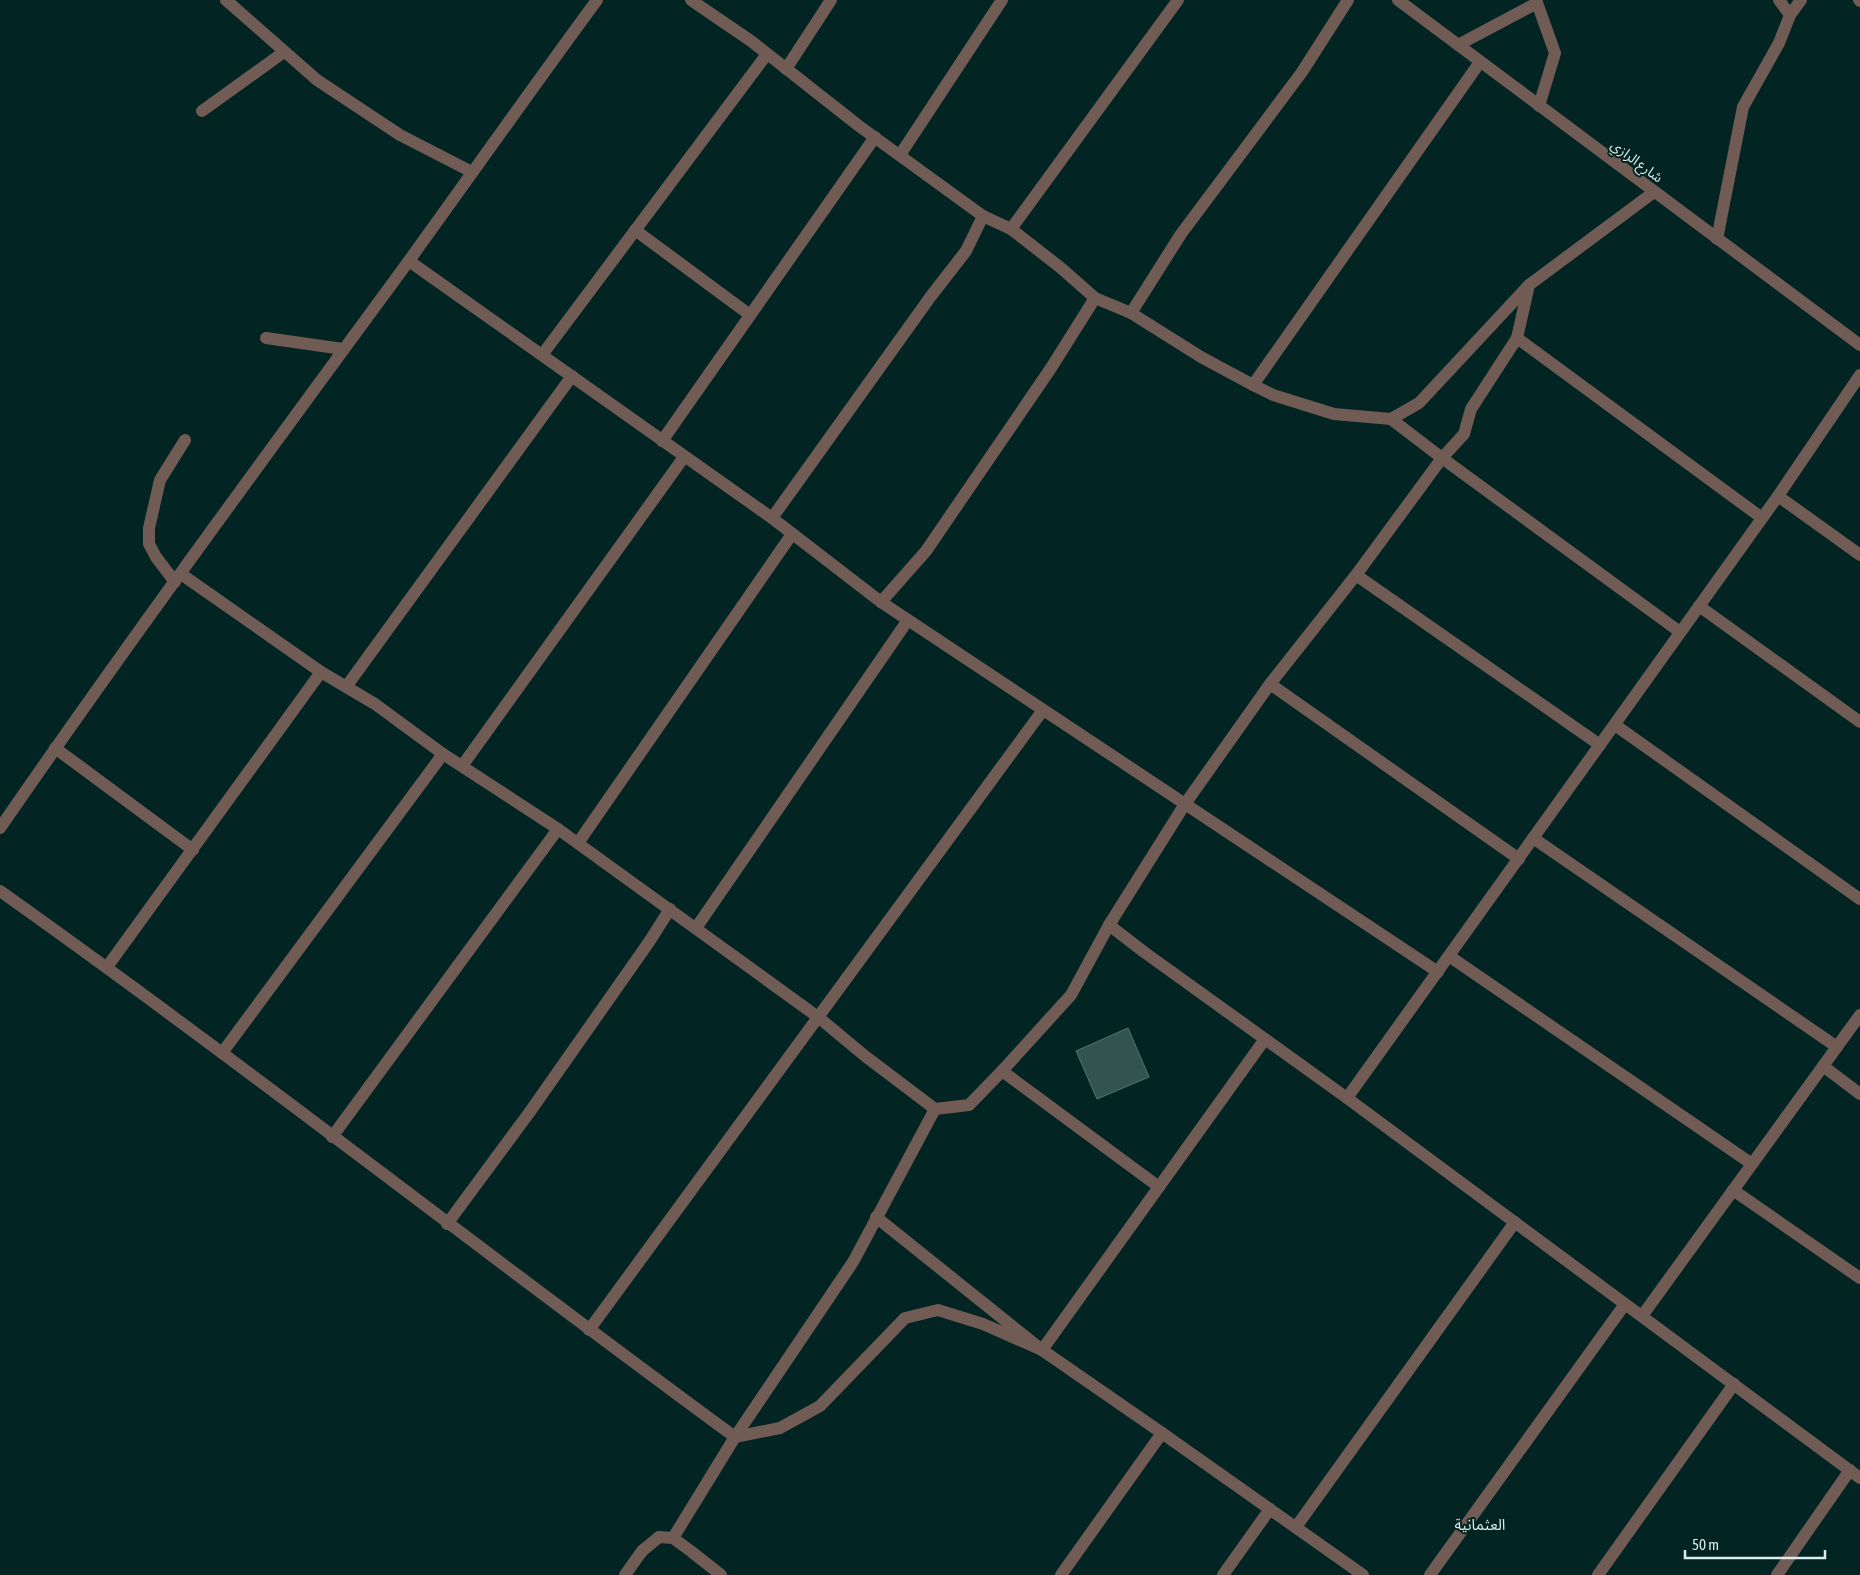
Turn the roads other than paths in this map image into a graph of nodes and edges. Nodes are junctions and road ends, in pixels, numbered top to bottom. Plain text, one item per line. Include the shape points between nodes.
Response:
1 (226, 0) edge
2 (597, 0) edge
3 (691, 0) edge
4 (832, 0) edge
5 (1002, 0) edge
6 (1178, 0) edge
7 (1348, 0) edge
8 (1398, 0) edge
9 (1779, 0) edge
10 (1801, 0) edge
11 (1537, 2) edge
12 (1790, 15) junction
13 (1458, 45) junction
14 (284, 52) junction
15 (767, 54) junction
16 (1480, 62) junction
17 (786, 68) junction
18 (1539, 106) junction
19 (202, 111) dead end
20 (875, 137) junction
21 (900, 155) junction
22 (472, 172) junction
23 (1654, 192) junction
24 (983, 216) junction
25 (1011, 229) junction
26 (635, 230) junction
27 (1717, 239) junction
28 (409, 260) junction
29 (1529, 286) junction
30 (1095, 298) junction
31 (1132, 313) junction
32 (750, 315) junction
33 (266, 338) dead end
34 (1517, 338) junction
35 (1860, 345) edge
36 (343, 349) junction
37 (542, 355) junction
38 (1860, 375) edge
39 (572, 376) junction
40 (1253, 385) junction
41 (1391, 418) junction
42 (185, 440) dead end
43 (662, 441) junction
44 (684, 457) junction
45 (1442, 458) junction
46 (1778, 496) junction
47 (772, 518) junction
48 (1762, 518) junction
49 (792, 534) junction
50 (1860, 555) edge
51 (1356, 575) junction
52 (178, 578) junction
53 (881, 602) junction
54 (1699, 606) junction
55 (908, 620) junction
56 (1680, 632) junction
57 (321, 672) junction
58 (1270, 684) junction
59 (346, 687) junction
60 (1043, 710) junction
61 (1860, 722) edge
62 (1615, 724) junction
63 (1600, 745) junction
64 (55, 748) junction
65 (443, 754) junction
66 (462, 766) junction
67 (1186, 804) junction
68 (0, 828) edge
69 (558, 829) junction
70 (1533, 838) junction
71 (578, 843) junction
72 (193, 850) junction
73 (1518, 859) junction
74 (0, 891) edge
75 (1860, 899) edge
76 (670, 909) junction
77 (1108, 925) junction
78 (696, 928) junction
79 (1449, 956) junction
80 (107, 967) junction
81 (1438, 972) junction
82 (1860, 1015) edge
83 (818, 1017) junction
84 (1265, 1039) junction
85 (1837, 1047) junction
86 (222, 1054) junction
87 (1823, 1066) junction
88 (1002, 1071) junction
89 (1860, 1094) edge
90 (1347, 1098) junction
91 (935, 1109) junction
92 (332, 1136) junction
93 (1752, 1164) junction
94 (1159, 1187) junction
95 (1733, 1190) junction
96 (876, 1217) junction
97 (1515, 1222) junction
98 (447, 1224) junction
99 (1860, 1278) edge
100 (1625, 1304) junction
101 (1642, 1316) junction
102 (589, 1330) junction
103 (1042, 1350) junction
104 (1734, 1384) junction
105 (1162, 1433) junction
106 (736, 1437) junction
107 (1855, 1474) edge
108 (1270, 1509) junction
109 (1296, 1527) junction
110 (673, 1538) junction
111 (716, 1574) edge
112 (625, 1575) edge
113 (1061, 1575) edge
114 (1223, 1575) edge
115 (1363, 1575) edge
116 (1430, 1575) edge
117 (1598, 1575) edge
118 (1777, 1575) edge

1 - 14 street
2 - 22 street
3 - 15 street
4 - 17 street
5 - 21 street
6 - 25 street
7 - 31 street via 1302,72 1181,234
8 - 13 street, شارع الرازي
9 - 12 street
10 - 12 street
11 - 13 street
11 - 18 street via 1555,53
12 - 27 street via 1779,43 1743,107
13 - 16 street, شارع الرازي
14 - 19 street
14 - 22 street via 317,80 400,135
15 - 17 street
15 - 26 street
16 - 18 street, شارع الرازي
16 - 40 street
17 - 20 street
18 - 23 street, شارع الرازي
20 - 21 street
20 - 32 street
21 - 24 street
22 - 28 street
23 - 27 street, شارع الرازي
23 - 29 street
24 - 25 street
24 - 47 street via 966,251
25 - 30 street
26 - 32 street
26 - 37 street
27 - 35 street, شارع الرازي
28 - 36 street
28 - 37 street
29 - 34 street
29 - 41 street via 1419,402
30 - 31 street
30 - 53 street via 926,551
31 - 40 street
32 - 43 street
33 - 36 street
34 - 45 street via 1471,409 1464,434
34 - 48 street
36 - 52 street
37 - 39 street
38 - 46 street
39 - 43 street
39 - 59 street
40 - 41 street via 1273,395 1334,414
41 - 45 street
42 - 52 street via 160,480 148,544 156,557
43 - 44 street
44 - 47 street
44 - 66 street
45 - 51 street
45 - 56 street
46 - 48 street
46 - 50 street
47 - 49 street
48 - 54 street
49 - 53 street
49 - 71 street
51 - 58 street
51 - 63 street
52 - 57 street
52 - 64 street
53 - 55 street
54 - 56 street
54 - 61 street
55 - 60 street
55 - 78 street
56 - 62 street
57 - 59 street
57 - 72 street
58 - 67 street
58 - 73 street
59 - 65 street
60 - 67 street
60 - 83 street
62 - 63 street
62 - 75 street
63 - 70 street
64 - 68 street
64 - 72 street
65 - 66 street
65 - 86 street
66 - 69 street
67 - 77 street
67 - 81 street
69 - 71 street
69 - 92 street
70 - 73 street
70 - 85 street
71 - 76 street
72 - 80 street
73 - 79 street
74 - 80 street
76 - 78 street
76 - 98 street via 558,1072
77 - 84 street
77 - 88 street via 1071,995
78 - 83 street
79 - 81 street
79 - 93 street
80 - 86 street
81 - 90 street
82 - 85 street
83 - 91 street
83 - 102 street
84 - 90 street
84 - 94 street
85 - 87 street
86 - 92 street
87 - 89 street
87 - 93 street
88 - 91 street via 969,1105
88 - 94 street
90 - 97 street
91 - 96 street
92 - 98 street
93 - 95 street
94 - 103 street
95 - 99 street
95 - 101 street
96 - 103 street
96 - 106 street via 853,1262
97 - 100 street
97 - 109 street
98 - 102 street
100 - 101 street
100 - 116 street
101 - 104 street
102 - 106 street
103 - 105 street
103 - 106 street via 983,1324 938,1310 905,1318 820,1406 780,1428
104 - 107 street
104 - 117 street
105 - 108 street
105 - 113 street
106 - 110 street
107 - 118 street
108 - 109 street
108 - 114 street
109 - 115 street
110 - 111 street
110 - 112 street via 659,1538 642,1551

